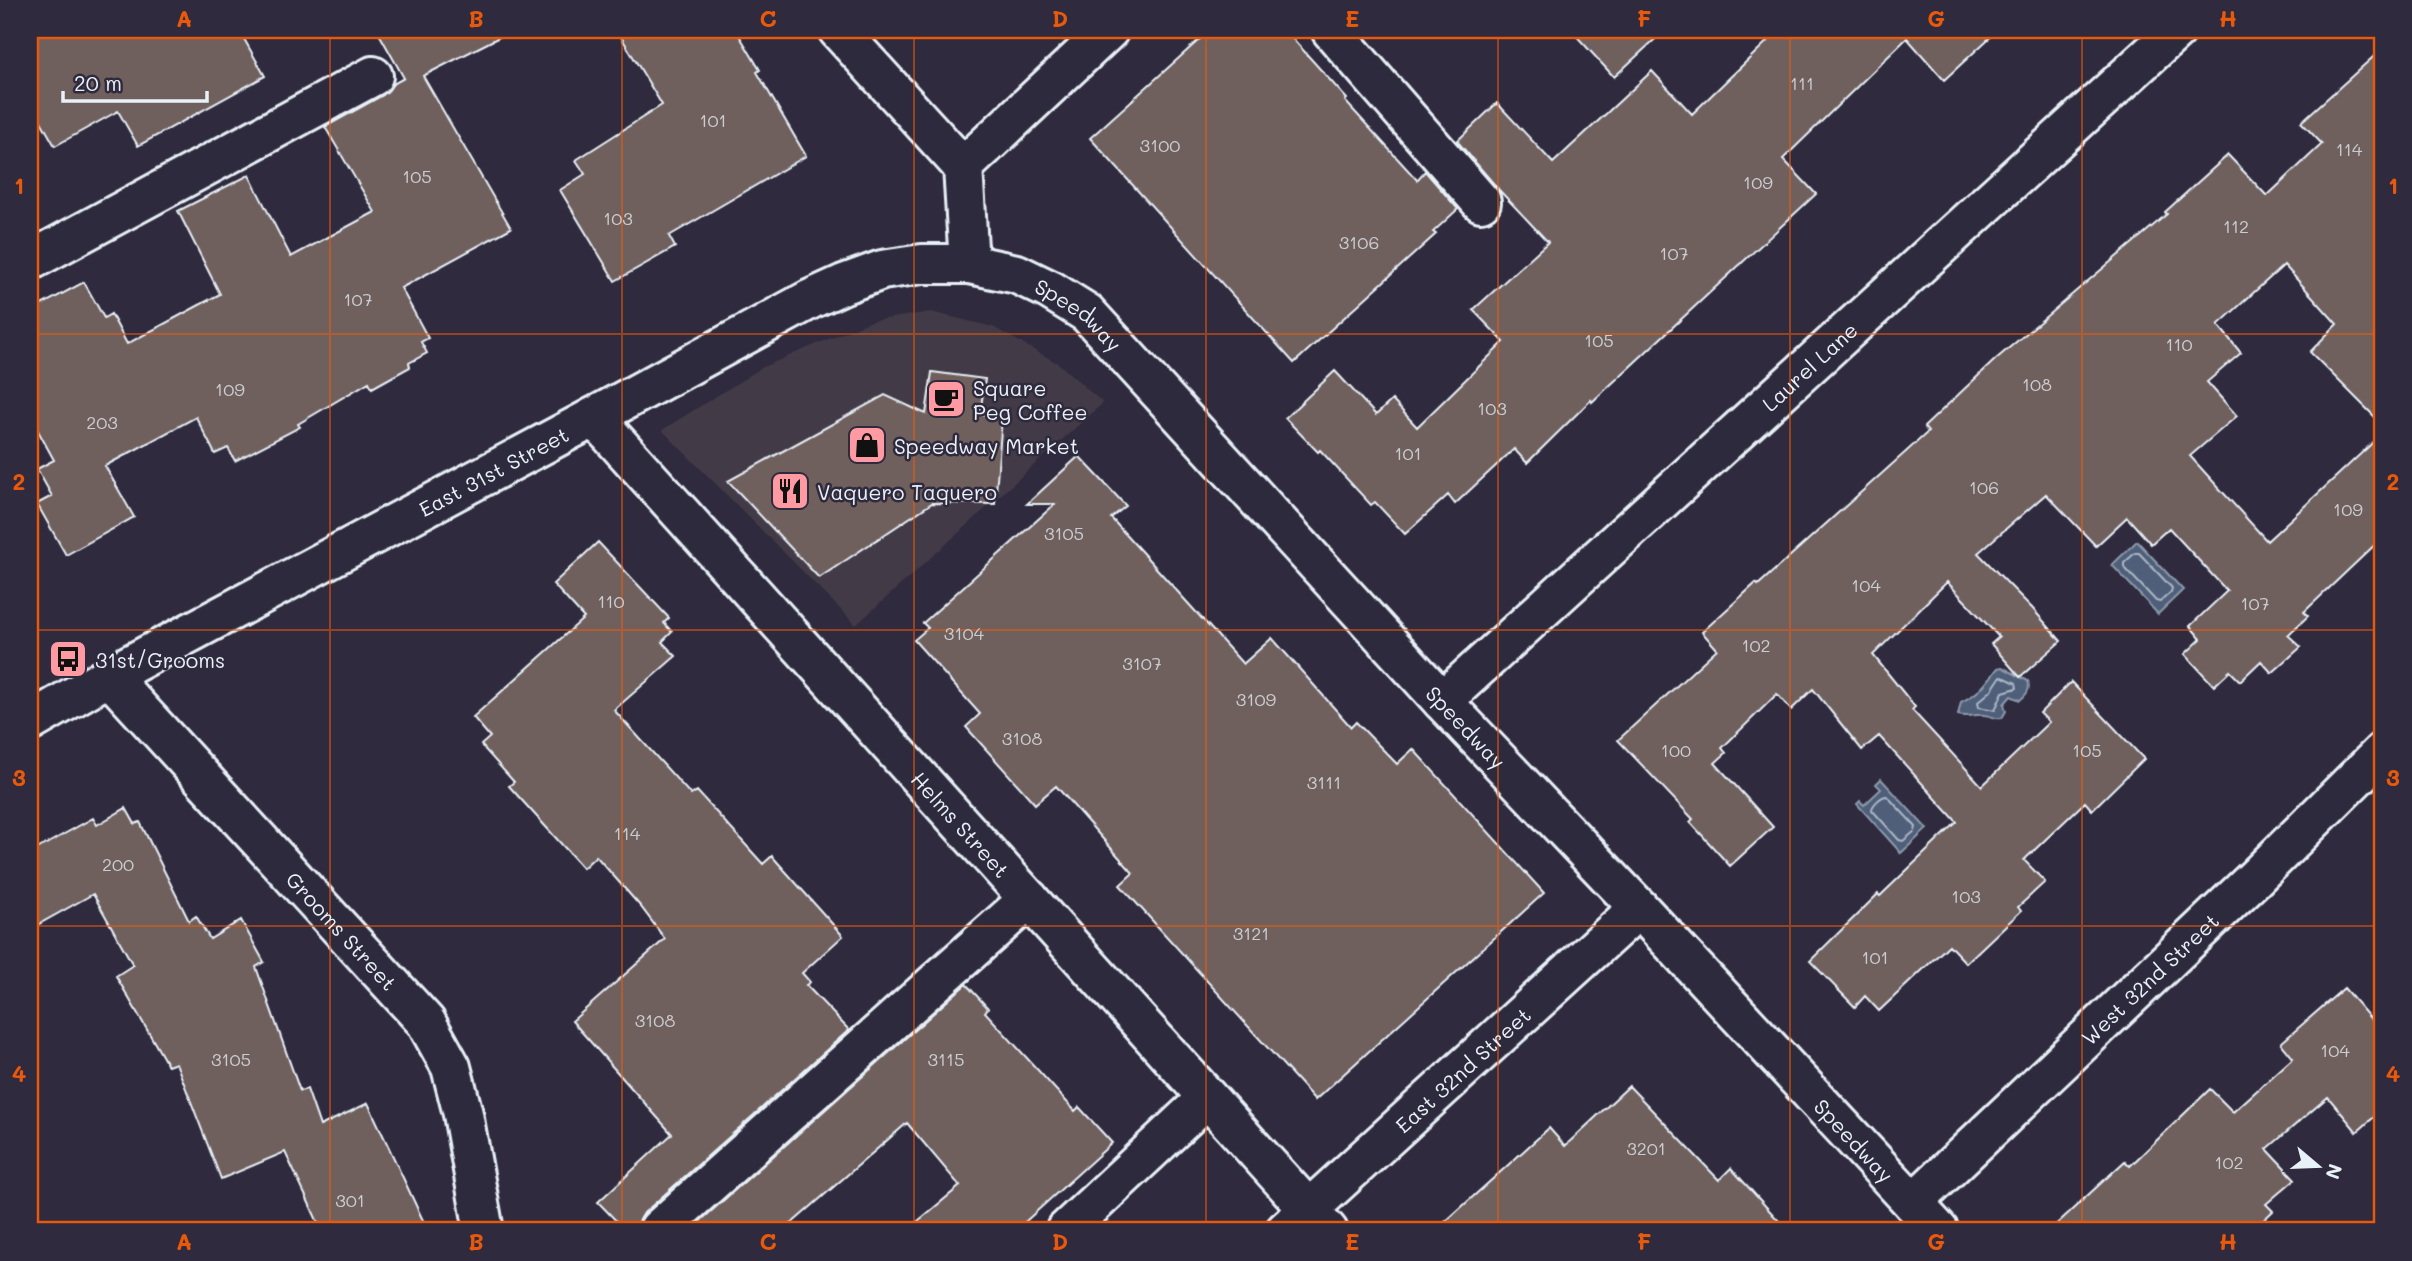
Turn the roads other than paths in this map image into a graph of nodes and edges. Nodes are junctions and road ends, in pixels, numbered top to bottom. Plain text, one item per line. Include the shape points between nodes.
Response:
1 (838, 30) edge
2 (1109, 30) edge
3 (1331, 30) edge
4 (2177, 30) edge
5 (373, 76) dead end
6 (963, 167) junction
7 (1481, 202) dead end
8 (30, 261) edge
9 (969, 264) junction
10 (594, 417) junction
11 (108, 676) junction
12 (1442, 701) junction
13 (30, 722) edge
14 (2382, 752) edge
15 (1029, 899) junction
16 (1639, 908) junction
17 (1207, 1098) junction
18 (1913, 1203) junction
19 (1307, 1224) edge
20 (659, 1229) dead end
21 (484, 1231) edge
22 (1065, 1231) edge
23 (1939, 1231) edge

1 - 6 street
2 - 6 street
3 - 7 street
4 - 12 street, Laurel Lane
5 - 8 street
6 - 9 street
9 - 10 street, East 31st Street via 883,270 844,284
9 - 12 street, Speedway via 1017,274 1087,313
10 - 11 street, East 31st Street
10 - 15 street, Helms Street
11 - 13 street, East 31st Street
11 - 21 street, Grooms Street via 426,1021 451,1067
12 - 16 street, Speedway
14 - 18 street, West 32nd Street
15 - 17 street, Helms Street
15 - 20 street
16 - 18 street, Speedway
16 - 19 street, East 32nd Street
17 - 19 street, Helms Street
17 - 22 street
18 - 23 street, Speedway

